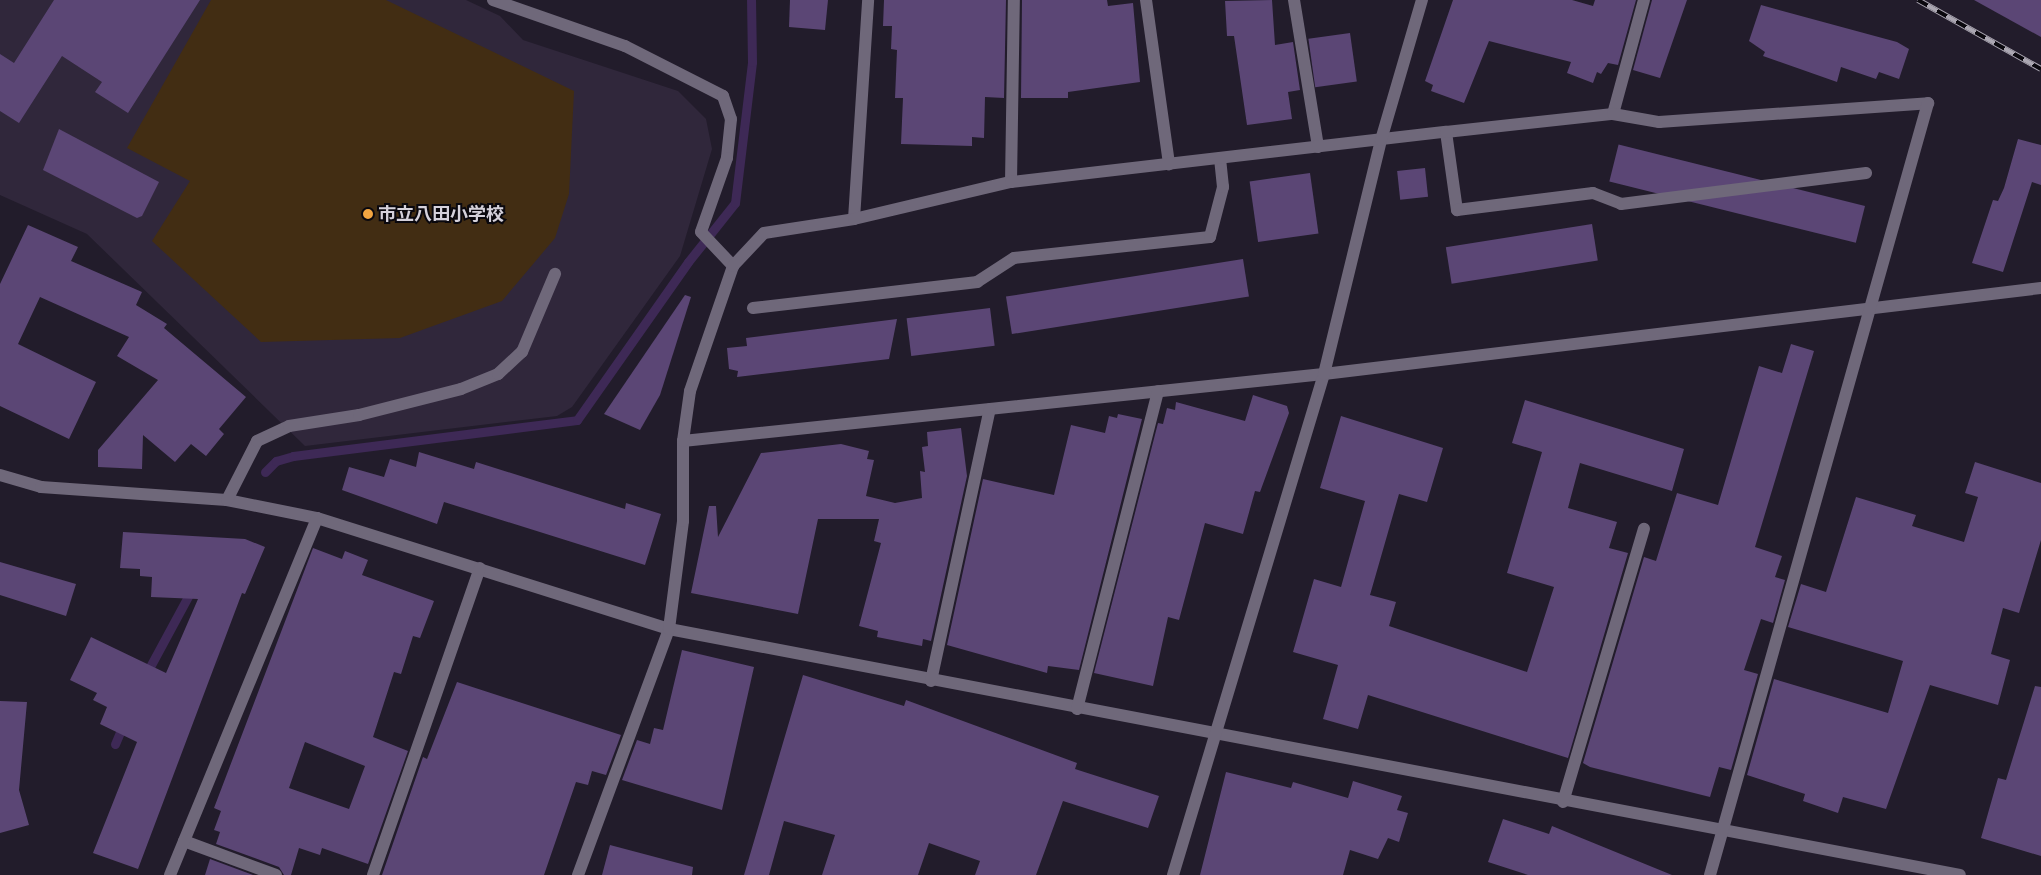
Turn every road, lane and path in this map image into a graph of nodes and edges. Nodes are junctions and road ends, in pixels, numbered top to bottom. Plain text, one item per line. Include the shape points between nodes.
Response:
1 (493, 0) edge
2 (522, 0) edge
3 (868, 0) edge
4 (1014, 0) edge
5 (1146, 0) edge
6 (1294, 0) edge
7 (1422, 0) edge
8 (1644, 0) edge
9 (525, 14) junction
10 (1613, 114) junction
11 (1446, 132) junction
12 (1381, 140) junction
13 (1318, 147) junction
14 (1220, 158) junction
15 (1169, 164) junction
16 (1866, 173) dead end
17 (1011, 182) junction
18 (854, 219) junction
19 (733, 266) junction
20 (555, 274) dead end
21 (2041, 288) edge
22 (1872, 306) junction
23 (753, 308) dead end
24 (1324, 374) junction
25 (1158, 391) junction
26 (990, 409) junction
27 (683, 441) junction
28 (0, 475) edge
29 (227, 500) junction
30 (317, 518) junction
31 (1644, 529) dead end
32 (480, 568) junction
33 (669, 629) junction
34 (931, 681) junction
35 (1077, 709) junction
36 (1214, 736) junction
37 (1562, 802) junction
38 (1724, 830) junction
39 (184, 841) junction
40 (170, 875) edge
41 (276, 875) edge
42 (373, 875) edge
43 (578, 875) edge
44 (1173, 875) edge
45 (1710, 875) edge
46 (1960, 875) edge

1 - 9 street
2 - 9 street
3 - 18 street
4 - 17 street
5 - 15 street
6 - 13 street
7 - 12 street
8 - 10 street
9 - 19 street via 625,46 723,96 731,119 727,158 703,235
10 - 11 street
10 - 22 street via 1659,122 1928,103
11 - 12 street
11 - 16 street via 1458,210 1593,193 1621,204
12 - 13 street
12 - 24 street
13 - 14 street
14 - 15 street
14 - 23 street via 1223,187 1210,237 1014,258 977,282
15 - 17 street
17 - 18 street
18 - 19 street via 764,233
19 - 27 street via 690,391
20 - 29 street via 522,352 498,374 461,389 378,410 289,426 258,441
21 - 22 street
22 - 24 street
22 - 38 street
24 - 25 street
24 - 36 street
25 - 26 street
25 - 35 street
26 - 27 street
26 - 34 street
27 - 33 street via 683,522
28 - 29 street via 41,487
29 - 30 street
30 - 32 street
30 - 39 street
31 - 37 street
32 - 33 street
32 - 42 street
33 - 34 street
33 - 43 street
34 - 35 street
35 - 36 street
36 - 37 street
36 - 44 street
37 - 38 street
38 - 45 street
38 - 46 street
39 - 40 street
39 - 41 street

